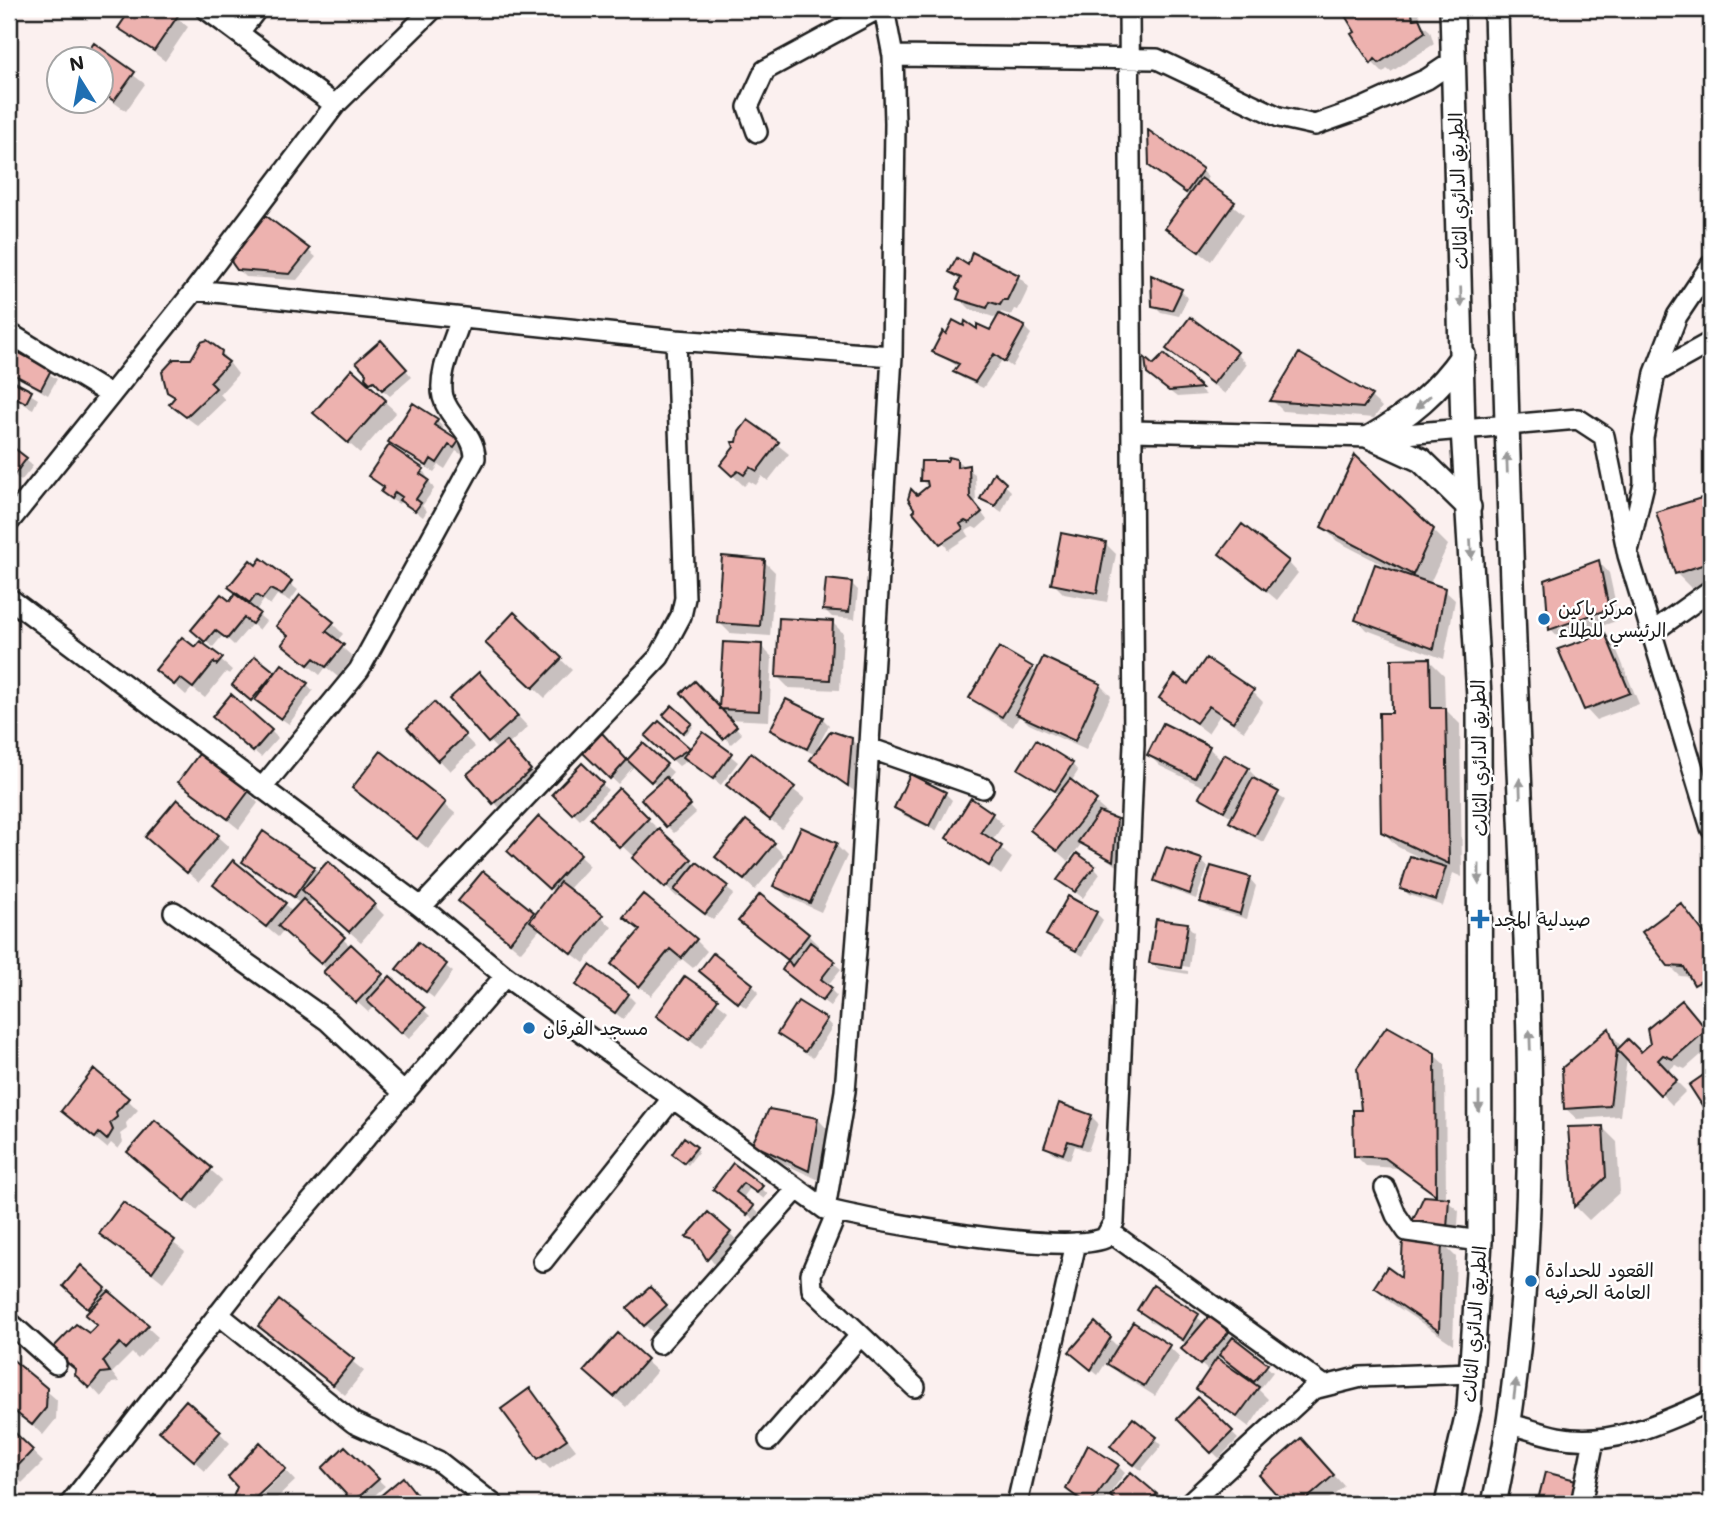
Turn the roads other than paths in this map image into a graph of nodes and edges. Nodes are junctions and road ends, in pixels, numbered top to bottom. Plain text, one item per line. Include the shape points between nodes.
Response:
1 (206, 9) edge
2 (257, 9) edge
3 (433, 9) edge
4 (881, 9) edge
5 (1129, 9) edge
6 (1452, 9) edge
7 (1496, 9) edge
8 (240, 31) junction
9 (893, 56) junction
10 (1129, 58) junction
11 (1454, 61) junction
12 (335, 105) junction
13 (757, 132) dead end
14 (1711, 265) edge
15 (195, 290) junction
16 (461, 318) junction
17 (9, 333) edge
18 (676, 341) junction
19 (1711, 342) edge
20 (1463, 355) junction
21 (892, 356) junction
22 (1655, 373) junction
23 (109, 394) junction
24 (1506, 425) junction
25 (1464, 429) junction
26 (1133, 431) junction
27 (1371, 437) junction
28 (1469, 507) junction
29 (9, 522) edge
30 (1628, 555) junction
31 (1711, 590) edge
32 (9, 598) edge
33 (1651, 633) junction
34 (869, 748) junction
35 (262, 788) junction
36 (983, 788) dead end
37 (1711, 828) edge
38 (421, 908) junction
39 (174, 912) dead end
40 (505, 976) junction
41 (405, 1094) junction
42 (671, 1100) junction
43 (1385, 1188) dead end
44 (797, 1189) junction
45 (831, 1211) junction
46 (1110, 1232) junction
47 (1479, 1241) junction
48 (1076, 1243) junction
49 (543, 1261) dead end
50 (218, 1314) junction
51 (9, 1322) edge
52 (859, 1337) junction
53 (659, 1344) dead end
54 (56, 1364) dead end
55 (1472, 1373) junction
56 (1323, 1385) junction
57 (915, 1387) dead end
58 (1711, 1401) edge
59 (1510, 1424) junction
60 (769, 1440) dead end
61 (1594, 1440) junction
62 (70, 1504) edge
63 (493, 1504) edge
64 (1017, 1504) edge
65 (1188, 1504) edge
66 (1447, 1504) edge
67 (1494, 1504) edge
68 (1581, 1504) edge

1 - 8 street
2 - 8 street
3 - 12 street
4 - 9 street
4 - 13 street via 765,70 748,107
5 - 10 street
6 - 11 main road, الطريق الدائري الثالث
7 - 24 main road, الطريق الدائري الثالث
8 - 12 street
9 - 10 street
9 - 21 street via 896,252
10 - 11 street via 1157,59 1279,117 1315,125 1427,79
10 - 26 street
11 -> 20 main road, الطريق الدائري الثالث
12 - 15 street
14 - 22 street via 1677,316
15 - 16 street
15 - 23 street
16 - 18 street
16 - 35 street via 442,394 469,437 475,458 359,670
17 - 23 street
18 - 21 street
18 - 38 street via 685,597 681,616 659,657
19 - 22 street
20 - 25 main road, الطريق الدائري الثالث
20 -> 27 main road via 1432,395
21 - 34 street
22 - 30 street via 1643,438 1644,484
23 - 29 street
24 - 25 street
24 - 30 street via 1578,419 1604,436
59 -> 24 main road, الطريق الدائري الثالث via 1526,1299 1531,1064
25 - 27 street
25 - 28 main road, الطريق الدائري الثالث
26 - 27 street
26 - 46 street via 1134,758
27 - 28 main road via 1421,460
28 -> 47 main road, الطريق الدائري الثالث via 1479,697
30 - 33 street
31 - 33 street
32 - 35 street
33 - 37 street
34 - 36 street
34 - 45 street via 845,1091
35 - 38 street
38 - 40 street
39 - 41 street via 328,1021
40 - 41 street
40 - 42 street
41 - 50 street
42 - 44 street
42 - 49 street
43 - 47 street via 1407,1231
44 - 45 street
44 - 53 street
45 - 48 street via 965,1233
45 - 52 street via 811,1289
46 - 48 street via 1098,1241
46 - 56 street
47 - 55 main road, الطريق الدائري الثالث
48 - 64 street
50 - 62 street
50 - 63 street via 354,1423 438,1461
51 - 54 street
52 - 57 street
52 - 60 street
55 - 56 street via 1361,1377
55 - 66 main road, الطريق الدائري الثالث via 1469,1408
56 - 65 street via 1304,1394
58 - 61 street via 1643,1430
59 - 61 street via 1559,1438
59 - 67 main road, الطريق الدائري الثالث
61 - 68 street

